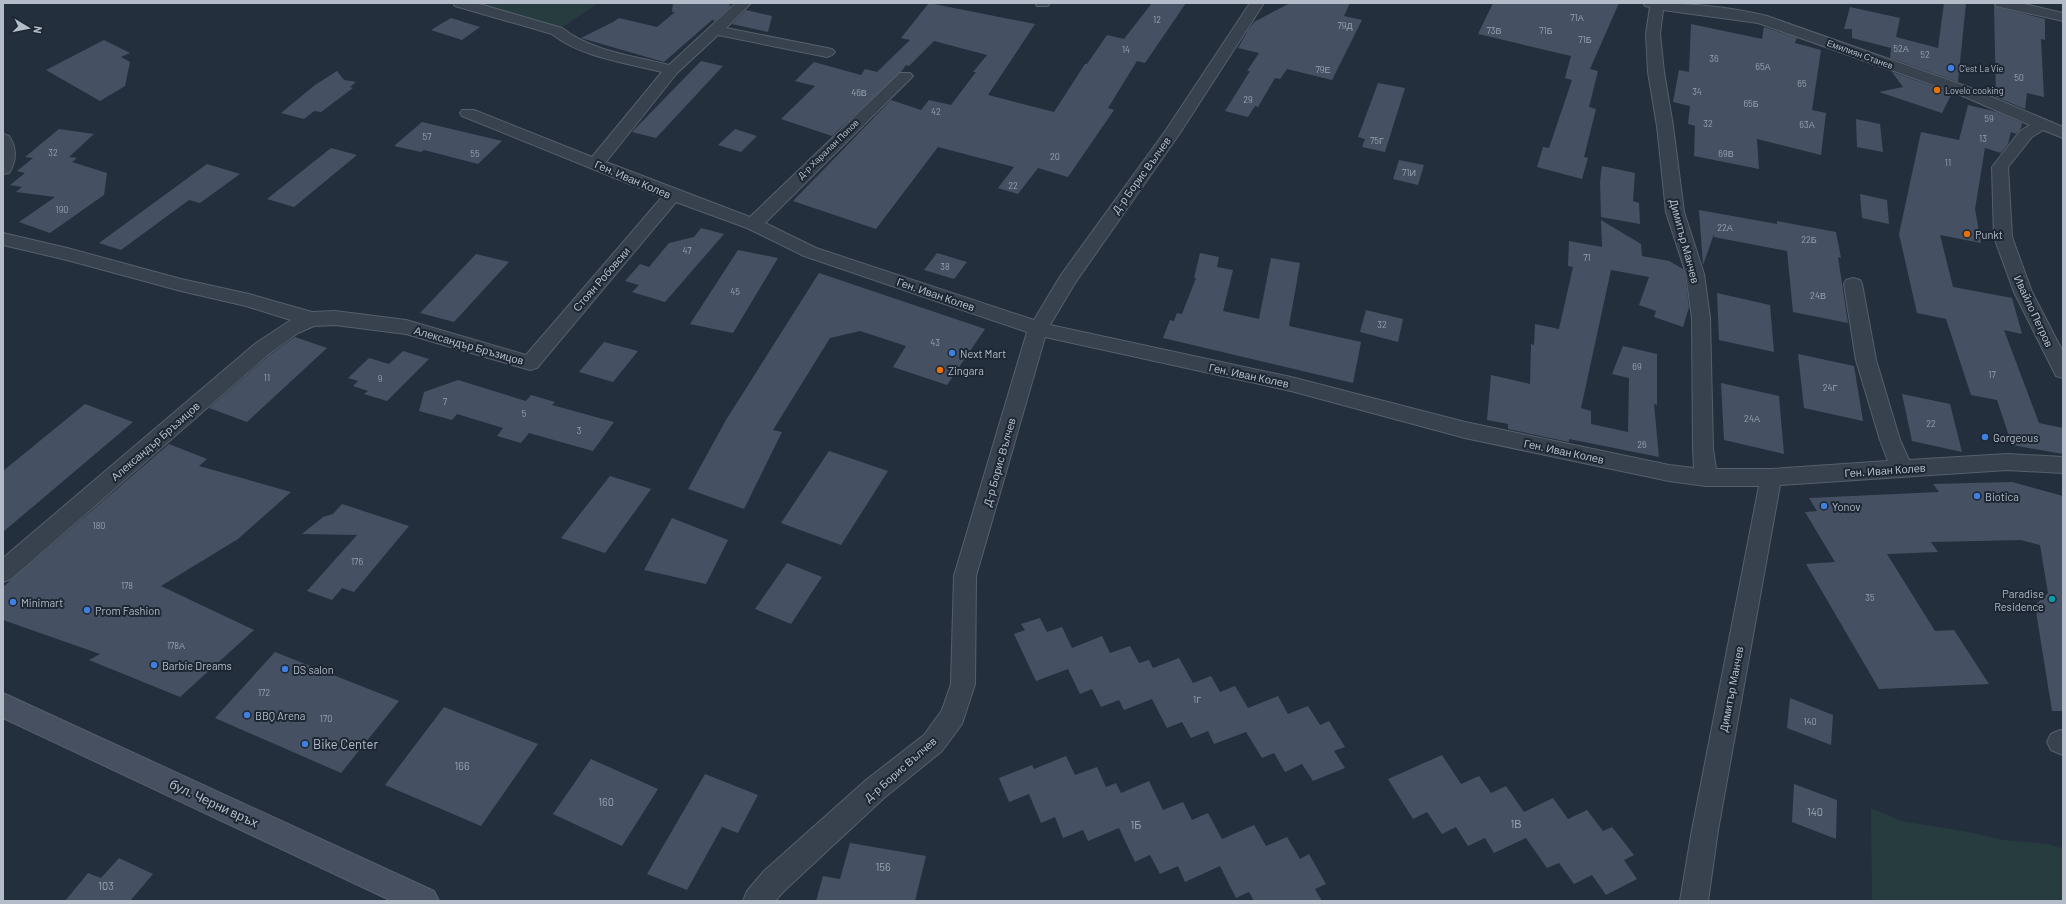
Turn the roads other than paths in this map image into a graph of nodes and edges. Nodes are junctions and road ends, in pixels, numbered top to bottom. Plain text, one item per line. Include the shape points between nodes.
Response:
1 (460, 3) edge
2 (744, 3) edge
3 (1257, 3) edge
4 (2004, 3) edge
5 (1654, 4) edge
6 (1744, 9) edge
7 (2063, 17) edge
8 (716, 30) junction
9 (827, 52) dead end
10 (672, 70) junction
11 (905, 76) dead end
12 (468, 113) dead end
13 (2042, 124) junction
14 (2063, 133) edge
15 (3, 139) edge
16 (596, 163) junction
17 (3, 169) edge
18 (673, 196) junction
19 (752, 224) junction
20 (3, 239) edge
21 (1853, 284) dead end
22 (312, 319) junction
23 (1038, 329) junction
24 (530, 363) joint
25 (2063, 371) edge
26 (2063, 465) edge
27 (1902, 469) junction
28 (1772, 477) junction
29 (1706, 478) junction
30 (3, 572) edge
31 (3, 705) edge
32 (424, 901) edge
33 (757, 901) edge
34 (1694, 901) edge

1 - 10 street via 557,31 568,40 587,48
2 - 8 street
3 - 23 street, Д-р Борис Вълчев via 1172,133 1068,279
4 - 7 street
5 - 6 street, Емилиян Станев
5 - 29 street, Димитър Манчев via 1653,42 1675,212 1695,274 1701,318 1703,449
6 - 13 street, Емилиян Станев via 1775,23 1962,90
8 - 9 street
8 - 10 street
10 - 16 street
11 - 19 street, Д-р Харалан Попов
12 - 16 street, Ген. Иван Колев
13 - 14 street, Емилиян Станев
13 - 25 street, Ивайло Петров via 2026,134 2000,167 2003,237 2023,292
15 - 17 street via 8,149 8,159
16 - 18 street, Ген. Иван Колев
18 - 19 street, Ген. Иван Колев
18 - 24 street, Стоян Робовски
19 - 23 street, Ген. Иван Колев via 810,252
20 - 22 street, Александър Бръзицов via 250,300
21 - 27 street via 1866,360 1890,440
22 - 24 street, Александър Бръзицов via 335,318 395,325
22 - 30 street, Александър Бръзицов via 291,328 263,348
23 - 29 street, Ген. Иван Колев via 1291,384 1465,430 1669,473
23 - 33 street, Д-р Борис Вълчев via 965,576 963,684 952,716 933,743 875,789 774,881
26 - 27 street, Ген. Иван Колев via 2007,462
27 - 28 street, Ген. Иван Колев
28 - 29 street, Ген. Иван Колев
28 - 34 street, Димитър Манчев
31 - 32 main road, бул. Черни връх

